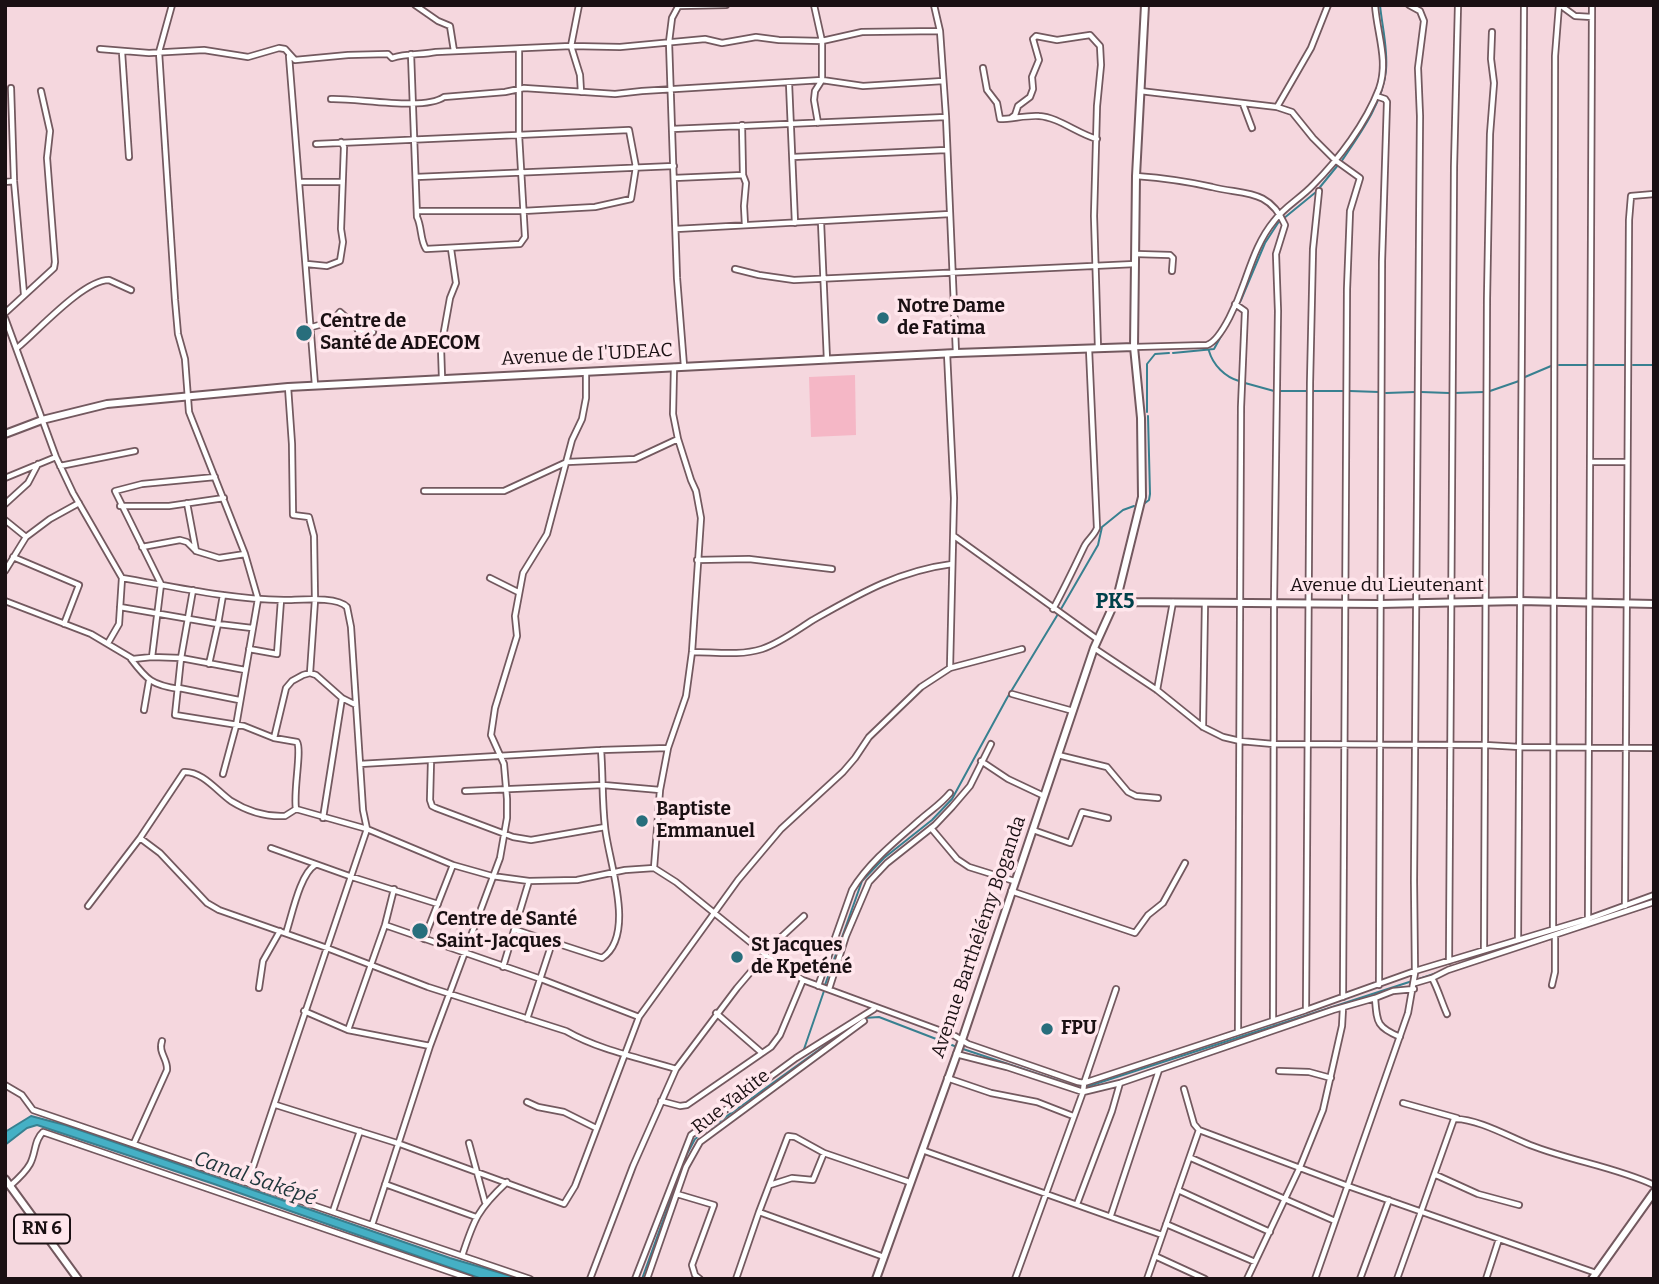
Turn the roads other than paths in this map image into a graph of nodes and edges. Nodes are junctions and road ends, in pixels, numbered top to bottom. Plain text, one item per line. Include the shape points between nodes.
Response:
1 (172, 5) edge
2 (415, 5) edge
3 (579, 5) edge
4 (726, 5) edge
5 (814, 5) edge
6 (1145, 5) edge
7 (1328, 5) edge
8 (1374, 5) edge
9 (1409, 5) edge
10 (1458, 5) edge
11 (1531, 5) edge
12 (1559, 5) edge
13 (1592, 5) edge
14 (678, 6) edge
15 (933, 6) edge
16 (1524, 6) edge
17 (1592, 17) junction
18 (940, 31) junction
19 (1492, 32) dead end
20 (822, 41) junction
21 (669, 42) junction
22 (571, 46) junction
23 (100, 49) dead end
24 (519, 49) junction
25 (454, 51) junction
26 (122, 52) junction
27 (159, 52) junction
28 (411, 53) junction
29 (289, 56) junction
30 (983, 68) dead end
31 (822, 80) junction
32 (943, 81) junction
33 (789, 83) junction
34 (10, 88) dead end
35 (671, 89) junction
36 (519, 90) junction
37 (41, 91) dead end
38 (1140, 91) junction
39 (581, 92) junction
40 (1378, 97) junction
41 (331, 99) dead end
42 (414, 102) junction
43 (1243, 104) junction
44 (1277, 107) junction
45 (946, 117) junction
46 (1011, 118) junction
47 (818, 124) junction
48 (743, 125) junction
49 (792, 125) junction
50 (1252, 128) dead end
51 (672, 129) junction
52 (519, 135) junction
53 (414, 138) junction
54 (1097, 139) junction
55 (341, 142) junction
56 (316, 144) dead end
57 (946, 150) junction
58 (129, 156) dead end
59 (793, 157) junction
60 (1335, 160) junction
61 (674, 166) junction
62 (636, 167) junction
63 (521, 172) junction
64 (743, 175) junction
65 (1136, 176) junction
66 (416, 177) junction
67 (674, 178) junction
68 (15, 181) junction
69 (5, 182) edge
70 (299, 182) junction
71 (342, 182) junction
72 (1319, 191) dead end
73 (1654, 194) edge
74 (416, 211) junction
75 (523, 211) junction
76 (950, 214) junction
77 (1281, 218) junction
78 (821, 222) junction
79 (795, 223) junction
80 (745, 225) junction
81 (676, 229) junction
82 (451, 249) junction
83 (1136, 254) junction
84 (307, 264) junction
85 (1095, 264) junction
86 (1136, 264) junction
87 (735, 269) dead end
88 (952, 271) junction
89 (1172, 271) dead end
90 (824, 278) junction
91 (131, 290) dead end
92 (24, 295) junction
93 (1238, 305) junction
94 (5, 315) edge
95 (312, 327) junction
96 (373, 332) dead end
97 (1134, 347) junction
98 (17, 348) junction
99 (1089, 348) junction
100 (1098, 348) junction
101 (947, 353) junction
102 (956, 353) junction
103 (827, 360) junction
104 (674, 366) junction
105 (684, 366) junction
106 (586, 371) junction
107 (442, 378) junction
108 (316, 385) junction
109 (288, 387) junction
110 (186, 396) junction
111 (42, 420) junction
112 (5, 434) edge
113 (678, 439) junction
114 (135, 452) dead end
115 (56, 457) junction
116 (567, 462) junction
117 (1591, 462) junction
118 (1627, 462) junction
119 (38, 463) junction
120 (60, 466) junction
121 (215, 477) junction
122 (5, 478) edge
123 (424, 491) dead end
124 (224, 498) junction
125 (5, 503) edge
126 (79, 503) junction
127 (187, 503) junction
128 (120, 506) junction
129 (5, 520) edge
130 (953, 536) junction
131 (26, 537) junction
132 (142, 547) junction
133 (196, 551) junction
134 (245, 554) junction
135 (13, 557) junction
136 (697, 560) junction
137 (952, 564) junction
138 (832, 569) dead end
139 (5, 571) edge
140 (122, 578) junction
141 (490, 578) dead end
142 (161, 584) junction
143 (193, 590) junction
144 (518, 592) junction
145 (223, 595) junction
146 (258, 598) junction
147 (282, 600) junction
148 (315, 600) junction
149 (5, 601) edge
150 (1520, 601) junction
151 (1117, 602) junction
152 (1173, 602) junction
153 (1274, 602) junction
154 (1485, 602) junction
155 (1205, 603) junction
156 (1240, 603) junction
157 (1309, 603) junction
158 (1346, 603) junction
159 (1416, 603) junction
160 (1451, 603) junction
161 (1380, 604) junction
162 (1555, 604) junction
163 (1588, 604) junction
164 (1626, 604) junction
165 (1654, 604) edge
166 (120, 607) junction
167 (1054, 610) junction
168 (158, 615) junction
169 (188, 620) junction
170 (64, 624) junction
171 (218, 624) junction
172 (252, 628) junction
173 (1098, 640) junction
174 (108, 643) junction
175 (1094, 648) junction
176 (248, 649) junction
177 (1022, 649) dead end
178 (692, 652) junction
179 (152, 657) junction
180 (130, 658) junction
181 (181, 658) junction
182 (209, 664) junction
183 (950, 668) junction
184 (245, 670) junction
185 (310, 673) junction
186 (149, 681) junction
187 (179, 688) junction
188 (1157, 690) junction
189 (1012, 694) dead end
190 (342, 698) junction
191 (240, 700) junction
192 (356, 705) junction
193 (144, 710) dead end
194 (1073, 711) junction
195 (236, 726) junction
196 (1203, 727) junction
197 (274, 738) junction
198 (1240, 741) junction
199 (991, 744) dead end
200 (1273, 744) junction
201 (1308, 744) junction
202 (1380, 744) junction
203 (1344, 745) junction
204 (1416, 745) junction
205 (1450, 745) junction
206 (1485, 745) junction
207 (1520, 747) junction
208 (1554, 747) junction
209 (1588, 747) junction
210 (1626, 747) junction
211 (667, 748) junction
212 (1654, 748) edge
213 (601, 750) junction
214 (1058, 755) junction
215 (501, 756) junction
216 (431, 761) junction
217 (981, 761) junction
218 (360, 764) junction
219 (223, 774) dead end
220 (603, 785) junction
221 (506, 789) junction
222 (660, 790) junction
223 (465, 791) dead end
224 (950, 793) dead end
225 (1044, 796) junction
226 (1158, 799) dead end
227 (935, 808) junction
228 (296, 809) junction
229 (943, 817) junction
230 (323, 818) junction
231 (1108, 818) dead end
232 (605, 827) junction
233 (931, 828) junction
234 (367, 830) junction
235 (1032, 830) junction
236 (505, 833) junction
237 (140, 838) junction
238 (271, 848) dead end
239 (1185, 863) dead end
240 (453, 864) junction
241 (316, 865) junction
242 (654, 868) junction
243 (613, 874) junction
244 (492, 876) junction
245 (352, 877) junction
246 (529, 881) junction
247 (1014, 881) junction
248 (394, 889) junction
249 (1010, 890) junction
250 (1654, 895) edge
251 (1654, 902) edge
252 (438, 904) junction
253 (88, 906) dead end
254 (1625, 906) junction
255 (713, 911) junction
256 (804, 916) dead end
257 (1588, 919) junction
258 (385, 925) junction
259 (516, 930) junction
260 (283, 932) junction
261 (1554, 932) junction
262 (424, 939) junction
263 (1518, 940) junction
264 (552, 943) junction
265 (327, 948) junction
266 (1484, 950) junction
267 (466, 953) junction
268 (766, 955) junction
269 (1449, 961) junction
270 (372, 965) junction
271 (503, 967) junction
272 (1415, 972) junction
273 (1432, 978) junction
274 (541, 979) junction
275 (803, 981) junction
276 (1379, 985) junction
277 (1552, 985) dead end
278 (820, 986) junction
279 (1414, 986) junction
280 (259, 988) dead end
281 (829, 989) junction
282 (1116, 989) dead end
283 (451, 993) junction
284 (1343, 997) junction
285 (1375, 998) junction
286 (874, 1008) junction
287 (1343, 1008) junction
288 (1306, 1010) junction
289 (304, 1011) junction
290 (716, 1013) junction
291 (1447, 1014) dead end
292 (639, 1017) junction
293 (527, 1019) junction
294 (864, 1021) dead end
295 (1273, 1021) junction
296 (348, 1030) junction
297 (1238, 1031) junction
298 (1400, 1037) junction
299 (162, 1041) dead end
300 (430, 1046) junction
301 (959, 1047) junction
302 (762, 1052) junction
303 (624, 1053) junction
304 (676, 1069) junction
305 (1159, 1069) junction
306 (1279, 1072) dead end
307 (1331, 1077) junction
308 (947, 1078) junction
309 (1084, 1083) junction
310 (1120, 1083) junction
311 (5, 1085) edge
312 (1184, 1089) dead end
313 (1083, 1093) junction
314 (661, 1101) junction
315 (527, 1102) dead end
316 (1402, 1103) dead end
317 (275, 1105) junction
318 (1073, 1116) junction
319 (1457, 1118) junction
320 (596, 1128) junction
321 (1199, 1130) junction
322 (360, 1131) junction
323 (134, 1143) junction
324 (469, 1143) dead end
325 (400, 1144) junction
326 (922, 1149) junction
327 (824, 1153) junction
328 (1191, 1157) junction
329 (1300, 1167) junction
330 (477, 1171) junction
331 (1436, 1175) junction
332 (508, 1181) junction
333 (8, 1182) edge
334 (248, 1182) junction
335 (909, 1182) junction
336 (386, 1184) junction
337 (1654, 1185) edge
338 (770, 1186) junction
339 (1348, 1186) junction
340 (1178, 1190) junction
341 (1654, 1192) edge
342 (677, 1194) junction
343 (1047, 1194) junction
344 (1284, 1198) junction
345 (1389, 1200) junction
346 (485, 1202) junction
347 (1077, 1204) junction
348 (1518, 1205) dead end
349 (333, 1211) junction
350 (759, 1212) junction
351 (1423, 1212) junction
352 (1111, 1215) junction
353 (476, 1217) junction
354 (1335, 1222) junction
355 (1166, 1224) junction
356 (372, 1225) junction
357 (1270, 1232) junction
358 (1162, 1235) junction
359 (1499, 1239) junction
360 (462, 1256) junction
361 (1154, 1256) junction
362 (884, 1257) junction
363 (1255, 1262) junction
364 (1594, 1276) edge
365 (78, 1279) edge
366 (471, 1279) edge
367 (530, 1279) edge
368 (590, 1279) edge
369 (635, 1279) edge
370 (647, 1279) edge
371 (700, 1279) edge
372 (736, 1279) edge
373 (876, 1279) edge
374 (1015, 1279) edge
375 (1147, 1279) edge
376 (1205, 1279) edge
377 (1247, 1279) edge
378 (1315, 1279) edge
379 (1360, 1279) edge
380 (1397, 1279) edge
381 (1486, 1279) edge

1 - 27 street
2 - 25 street via 450,26
3 - 22 street
4 - 14 street
5 - 20 street
6 - 38 main road, Avenue Barthélémy Boganda
7 - 44 street via 1311,48
8 - 40 street via 1384,58
9 - 159 street via 1420,11 1424,21 1418,90
10 - 160 street
11 - 16 street
12 - 17 street via 1575,16
12 - 162 street via 1555,56
13 - 17 street
14 - 21 street
15 - 18 street
16 - 150 street
17 - 117 street
18 - 20 street via 862,32
18 - 32 street
19 - 154 street
20 - 21 street via 756,37 722,43 705,39
20 - 31 street
21 - 22 street
21 - 35 street
22 - 24 street
22 - 39 street
23 - 26 street
24 - 25 street
24 - 36 street
25 - 28 street
26 - 27 street
26 - 58 street
27 - 29 street via 204,50 248,57 279,48
27 - 110 street
28 - 29 street via 392,58 388,54 295,60
28 - 42 street
29 - 70 street
30 - 46 street via 986,90 998,103 999,117
31 - 32 street via 863,86
31 - 33 street
31 - 47 street via 814,100
32 - 45 street
33 - 35 street
33 - 49 street
34 - 68 street
35 - 39 street
35 - 51 street
36 - 39 street
36 - 42 street
36 - 52 street
37 - 92 street via 50,131 47,158 55,262
38 - 43 street
38 - 65 main road, Avenue Barthélémy Boganda
40 - 60 street
40 - 161 street via 1387,102
41 - 42 street
42 - 53 street
43 - 44 street
43 - 50 street
44 - 60 street via 1295,115
45 - 47 street
45 - 57 street
46 - 54 street via 1051,118
46 - 54 street via 1033,89 1039,60 1032,39 1090,35 1100,46
47 - 49 street
48 - 49 street
48 - 51 street
48 - 64 street
49 - 59 street
51 - 61 street
52 - 53 street
52 - 62 street via 629,130
52 - 63 street
53 - 55 street
53 - 66 street
54 - 85 street
55 - 56 street
55 - 71 street
57 - 59 street
57 - 76 street
59 - 79 street
60 - 77 street
60 - 158 street via 1360,178 1350,211 1347,289
61 - 62 street
61 - 67 street
62 - 63 street
62 - 75 street via 631,199 605,206
63 - 66 street
63 - 75 street
64 - 67 street
64 - 80 street via 747,183
65 - 77 street via 1249,192 1265,199
65 - 83 main road, Avenue Barthélémy Boganda
66 - 74 street
67 - 81 street
68 - 69 street
68 - 92 street
70 - 71 street
70 - 84 street
71 - 84 street via 340,261 327,267
72 - 157 street via 1310,348
73 - 118 street via 1633,194 1630,201
74 - 75 street
74 - 82 street via 424,247
75 - 82 street via 520,244
76 - 78 street
76 - 88 street
77 - 93 street via 1260,242
77 - 153 street via 1284,229 1276,254
78 - 79 street
78 - 90 street
79 - 80 street
80 - 81 street
81 - 105 street
82 - 107 street via 456,283 441,348
83 - 86 main road, Avenue Barthélémy Boganda
83 - 89 street via 1170,255
84 - 95 street
85 - 86 street
85 - 88 street
85 - 100 street
86 - 97 main road, Avenue Barthélémy Boganda
87 - 90 street via 794,280
88 - 90 street
88 - 102 street
90 - 103 street
91 - 98 street via 109,279 92,284
92 - 94 street
93 - 97 street via 1212,343
93 - 156 street via 1245,311
94 - 98 street
95 - 96 street via 333,321 340,312 359,332
95 - 108 street
97 - 100 main road, Avenue de I'UDEAC
97 - 151 main road, Avenue Barthélémy Boganda via 1142,497
98 - 111 street
99 - 100 main road, Avenue de I'UDEAC
99 - 102 main road, Avenue de I'UDEAC
99 - 167 street via 1097,528
101 - 102 main road, Avenue de I'UDEAC
101 - 103 main road, Avenue de I'UDEAC
101 - 130 street
103 - 105 main road, Avenue de I'UDEAC
104 - 105 main road, Avenue de I'UDEAC
104 - 106 main road, Avenue de I'UDEAC
104 - 113 street via 673,414
106 - 107 main road, Avenue de I'UDEAC
106 - 116 street via 582,419
107 - 108 main road, Avenue de I'UDEAC
108 - 109 main road, Avenue de I'UDEAC
109 - 110 main road, Avenue de I'UDEAC
109 - 148 street via 293,515 310,519
110 - 111 main road, Avenue de I'UDEAC via 107,404
110 - 121 street
111 - 112 main road, Avenue de I'UDEAC
111 - 115 street
113 - 116 street via 635,459
113 - 136 street via 700,503
114 - 120 street
115 - 119 street
115 - 120 street
116 - 123 street via 505,491
116 - 144 street via 547,534 523,573
117 - 118 street
117 - 163 street
118 - 164 street
119 - 122 street
119 - 125 street via 28,483
120 - 126 street
121 - 124 street
121 - 128 street via 117,489 114,493
124 - 127 street
124 - 134 street
126 - 131 street
126 - 140 street
127 - 128 street
127 - 133 street
128 - 132 street
129 - 131 street
130 - 137 street
130 - 167 street
131 - 135 street
132 - 133 street via 180,540
132 - 142 street
133 - 134 street via 219,558
134 - 146 street
135 - 139 street
135 - 170 street via 79,585
136 - 138 street via 749,559
136 - 178 street
137 - 178 street via 891,579 762,649
137 - 183 street
140 - 142 street
140 - 166 street
141 - 144 street
142 - 143 street
142 - 168 street
143 - 145 street
143 - 169 street
144 - 215 street via 517,636 491,731
145 - 146 street
145 - 171 street
146 - 147 street
146 - 172 street
147 - 148 street
147 - 176 street via 277,654
148 - 185 street
148 - 192 street via 339,601 347,607
149 - 170 street
150 - 154 main road, Avenue du Lieutenant
150 - 162 main road, Avenue du Lieutenant
150 - 207 street
151 - 152 main road, Avenue du Lieutenant
151 - 173 main road, Avenue Barthélémy Boganda
152 - 155 main road, Avenue du Lieutenant
152 - 188 street
153 - 156 main road, Avenue du Lieutenant
153 - 157 main road, Avenue du Lieutenant
153 - 200 street
154 - 160 main road, Avenue du Lieutenant
154 - 206 street
155 - 156 main road, Avenue du Lieutenant
155 - 196 street
156 - 198 street
157 - 158 main road, Avenue du Lieutenant
157 - 201 street
158 - 161 main road, Avenue du Lieutenant
158 - 203 street
159 - 160 main road, Avenue du Lieutenant
159 - 161 main road, Avenue du Lieutenant
159 - 204 street
160 - 205 street
161 - 202 street
162 - 163 main road, Avenue du Lieutenant
162 - 208 street
163 - 164 main road, Avenue du Lieutenant
163 - 209 street
164 - 165 main road, Avenue du Lieutenant
164 - 210 street
166 - 168 street
166 - 174 street via 119,624
167 - 173 street
168 - 169 street
168 - 179 street
169 - 171 street
169 - 181 street
170 - 174 street
171 - 172 street
171 - 182 street
172 - 176 street
173 - 175 main road, Avenue Barthélémy Boganda
174 - 180 street
175 - 188 street
175 - 194 main road, Avenue Barthélémy Boganda
176 - 184 street
177 - 183 street
178 - 211 street via 686,696
179 - 180 street
179 - 181 street
180 - 186 street
181 - 182 street
181 - 187 street
182 - 184 street
183 - 255 street via 921,687 869,737 843,772 781,829
184 - 191 street
185 - 190 street
185 - 197 street via 286,688
186 - 187 street
186 - 193 street
187 - 191 street
187 - 195 street via 176,715
188 - 196 street
189 - 194 street
190 - 192 street
190 - 230 street
191 - 195 street
192 - 218 street
194 - 214 main road, Avenue Barthélémy Boganda
195 - 197 street
195 - 219 street
196 - 198 street
197 - 228 street via 299,743
198 - 200 street
198 - 297 street
199 - 217 street
200 - 201 street
200 - 295 street
201 - 203 street
201 - 288 street
202 - 203 street
202 - 204 street
202 - 276 street
203 - 284 street
204 - 205 street
204 - 272 street
205 - 206 street
205 - 269 street
206 - 207 street
206 - 266 street
207 - 208 street
207 - 263 street
208 - 209 street
208 - 261 street
209 - 210 street
209 - 257 street
210 - 212 street
210 - 254 street
211 - 213 street
211 - 222 street
213 - 215 street
213 - 220 street
214 - 225 main road, Avenue Barthélémy Boganda
214 - 226 street via 1107,766 1128,792
215 - 216 street
215 - 221 street
216 - 218 street
216 - 236 street via 432,806
217 - 225 street
217 - 229 street via 970,786
218 - 234 street
220 - 221 street
220 - 222 street
220 - 232 street
221 - 223 street
221 - 236 street
222 - 242 street
224 - 227 street
225 - 235 main road, Avenue Barthélémy Boganda
227 - 229 street
227 - 278 street via 859,878
228 - 230 street
228 - 237 street via 285,816 258,813 186,771
229 - 233 street
230 - 234 street
231 - 235 street via 1082,812 1070,843
232 - 236 street via 531,840
232 - 243 street
233 - 247 street via 969,867
233 - 281 street via 869,882
234 - 240 street
234 - 245 street
235 - 247 main road, Avenue Barthélémy Boganda
236 - 244 street
237 - 253 street
237 - 260 street via 208,903
238 - 241 street
239 - 249 street via 1163,903 1135,933
240 - 244 street
240 - 252 street
241 - 245 street
241 - 260 street via 303,879
242 - 243 street
242 - 255 street
243 - 246 street
243 - 264 street via 619,923 607,955 602,958
244 - 246 street
244 - 267 street
245 - 248 street
245 - 265 street
246 - 259 street
247 - 249 main road, Avenue Barthélémy Boganda
248 - 252 street
248 - 258 street
249 - 301 main road, Avenue Barthélémy Boganda
250 - 254 street
251 - 261 street
252 - 262 street
254 - 257 street
255 - 268 street
255 - 292 street via 691,949
256 - 268 street
257 - 261 street
258 - 262 street
258 - 270 street
259 - 264 street
259 - 271 street
260 - 265 street
260 - 280 street via 263,961
261 - 263 street
261 - 273 street
261 - 277 street
262 - 267 street
263 - 266 street
264 - 274 street
265 - 270 street
265 - 289 street
266 - 269 street
267 - 271 street
267 - 283 street
268 - 275 street
268 - 290 street
269 - 272 street
270 - 283 street
270 - 296 street
271 - 274 street
272 - 276 street
272 - 279 street
273 - 279 street
273 - 291 street
274 - 292 street
274 - 293 street
275 - 278 street
275 - 302 street via 776,1042
276 - 284 street
278 - 281 street
279 - 285 street
279 - 298 street
281 - 286 street
282 - 309 street
283 - 293 street
283 - 300 street
284 - 288 street
285 - 287 street
285 - 298 street via 1382,1029
286 - 301 street
286 - 369 street via 691,1135
287 - 305 street
287 - 307 street
288 - 295 street
289 - 296 street
289 - 317 street
290 - 302 street
290 - 304 street
292 - 303 street
293 - 303 street
294 - 342 street, Rue Yakite via 707,1135 690,1157
295 - 297 street
296 - 300 street
297 - 309 street
298 - 339 street
299 - 323 street via 167,1070
300 - 325 street
301 - 308 main road, Avenue Barthélémy Boganda
301 - 309 street
301 - 313 street
302 - 314 street via 687,1105
303 - 304 street
303 - 320 street
304 - 314 street
305 - 310 street
305 - 352 street
306 - 307 street
307 - 329 street
308 - 318 street
308 - 326 main road, Avenue Barthélémy Boganda
309 - 313 street
310 - 313 street
310 - 347 street
311 - 323 street via 22,1095 33,1110
312 - 321 street
313 - 318 street
314 - 368 street
315 - 320 street via 565,1112
316 - 319 street
317 - 322 street
317 - 334 street
318 - 343 street
319 - 331 street
319 - 337 street
320 - 332 street via 564,1204
321 - 328 street
321 - 329 street
322 - 325 street
322 - 349 street
323 - 334 street
324 - 330 street
325 - 330 street
325 - 336 street
326 - 335 main road, Avenue Barthélémy Boganda
326 - 343 street
327 - 335 street
327 - 338 street via 813,1180 792,1178
327 - 338 street via 788,1136
328 - 340 street
328 - 344 street
329 - 339 street
329 - 344 street
330 - 332 street
330 - 346 street
331 - 348 street
331 - 351 street
332 - 346 street
333 - 365 main road, RN 6
333 - 366 street via 25,1173 43,1132
334 - 349 street
335 - 362 main road, Avenue Barthélémy Boganda
336 - 353 street
336 - 356 street
338 - 350 street
339 - 345 street
339 - 354 street
340 - 355 street
340 - 357 street
341 - 364 main road
342 - 370 street, Rue Yakite
342 - 371 street via 714,1205 692,1265
343 - 347 street
343 - 374 street
344 - 354 street
344 - 357 street
345 - 351 street
345 - 379 street
346 - 353 street
347 - 352 street
349 - 356 street
350 - 362 street
350 - 372 street
351 - 359 street
351 - 380 street
352 - 358 street
353 - 360 street
354 - 378 street
355 - 358 street
355 - 363 street
356 - 360 street
357 - 363 street
358 - 361 street
359 - 364 street
359 - 381 street
360 - 367 street
361 - 375 street
361 - 376 street
362 - 373 main road, Avenue Barthélémy Boganda
363 - 377 street

